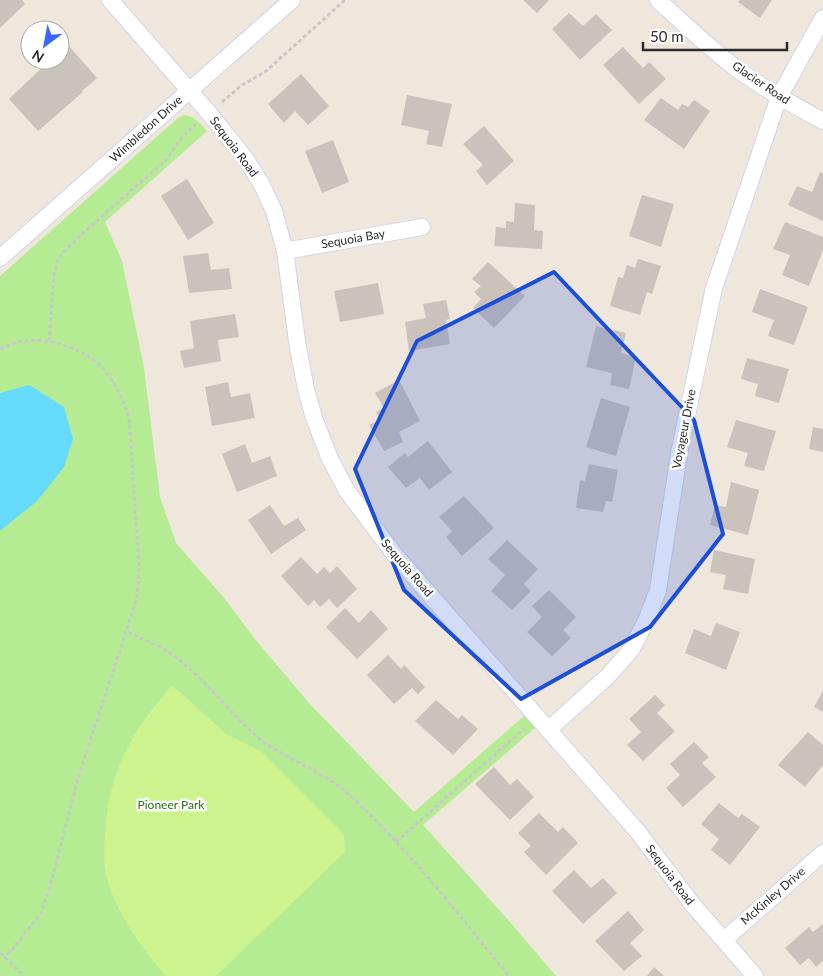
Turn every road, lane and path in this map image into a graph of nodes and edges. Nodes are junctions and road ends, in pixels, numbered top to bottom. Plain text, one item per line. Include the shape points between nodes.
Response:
1 (110, 0) edge
2 (292, 0) edge
3 (345, 0) edge
4 (658, 0) edge
5 (823, 18) edge
6 (190, 90) junction
7 (779, 97) junction
8 (209, 113) junction
9 (823, 121) edge
10 (422, 227) dead end
11 (285, 252) junction
12 (0, 258) edge
13 (48, 341) junction
14 (0, 349) edge
15 (128, 632) junction
16 (543, 724) junction
17 (396, 842) junction
18 (823, 853) edge
19 (724, 940) junction
20 (0, 953) edge
21 (5, 958) junction
22 (24, 976) edge
23 (510, 976) edge
24 (755, 976) edge

1 - 6 street, Sequoia Road
2 - 6 street, Wimbledon Drive
3 - 8 path via 265,72 242,85
4 - 7 street, Glacier Road via 738,69
5 - 7 street, Voyageur Drive
6 - 8 street, Sequoia Road
6 - 12 street, Wimbledon Drive
7 - 9 street, Glacier Road
7 - 16 street, Voyageur Drive via 714,288 680,448 658,590 632,650 608,676
8 - 11 street, Sequoia Road via 261,183 274,211
8 - 13 path via 184,135 166,160 58,258
10 - 11 street, Sequoia Bay
11 - 16 street, Sequoia Road via 306,389 330,459 347,491 395,555
13 - 14 path via 18,342
13 - 15 path via 75,349 97,363 121,394 129,417 140,568 137,598
15 - 17 path via 165,650 266,744 344,791
15 - 21 path via 78,778 41,914
16 - 17 path
16 - 19 street, Sequoia Road via 638,832
17 - 23 path
18 - 19 street, McKinley Drive
19 - 24 street, Sequoia Road
20 - 21 path
21 - 22 path

